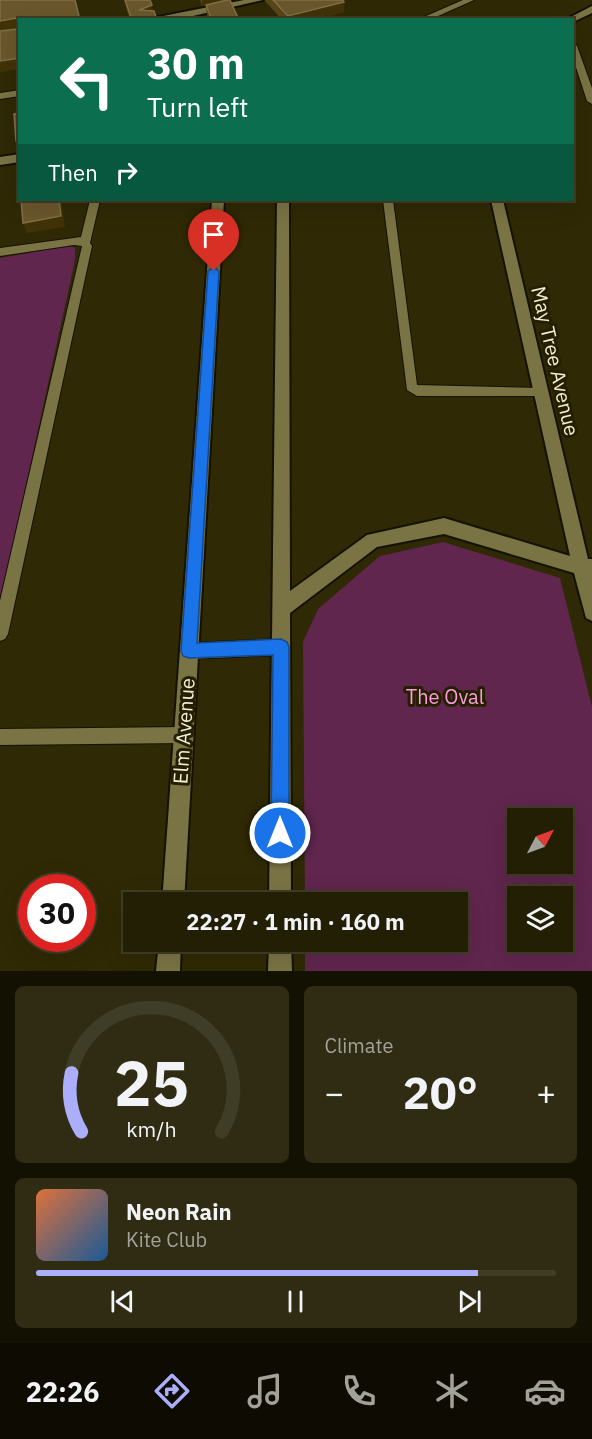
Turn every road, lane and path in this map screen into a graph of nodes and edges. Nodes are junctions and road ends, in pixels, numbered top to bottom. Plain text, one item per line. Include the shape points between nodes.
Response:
1 (258, 0) edge
2 (470, 0) edge
3 (592, 9) edge
4 (185, 17) edge
5 (426, 18) edge
6 (574, 18) edge
7 (574, 49) edge
8 (18, 93) edge
9 (0, 96) edge
10 (592, 101) edge
11 (18, 158) edge
12 (0, 161) edge
13 (95, 201) edge
14 (218, 201) edge
15 (283, 201) edge
16 (388, 201) edge
17 (497, 201) edge
18 (85, 243) junction
19 (0, 252) edge
20 (541, 393) junction
21 (586, 567) edge
22 (281, 609) junction
23 (592, 612) edge
24 (0, 634) edge
25 (281, 647) junction
26 (189, 651) junction
27 (184, 735) junction
28 (0, 737) edge
29 (173, 892) edge
30 (280, 892) edge
31 (169, 952) edge
32 (280, 952) edge
33 (168, 971) edge
34 (280, 971) edge

1 - 4 street
2 - 5 lane
3 - 6 street
7 - 10 lane
8 - 9 lane
11 - 12 street
13 - 18 lane
14 - 26 street, Elm Avenue
15 - 22 street
16 - 20 lane via 411,387 417,391
17 - 20 street, May Tree Avenue
18 - 19 lane via 74,241
18 - 24 lane via 87,254
20 - 21 street, May Tree Avenue
21 - 22 street via 444,526 373,540
21 - 23 street
22 - 25 street
25 - 26 lane
25 - 30 street
26 - 27 street, Elm Avenue
27 - 28 lane
27 - 29 street, Elm Avenue
31 - 33 street
32 - 34 street

